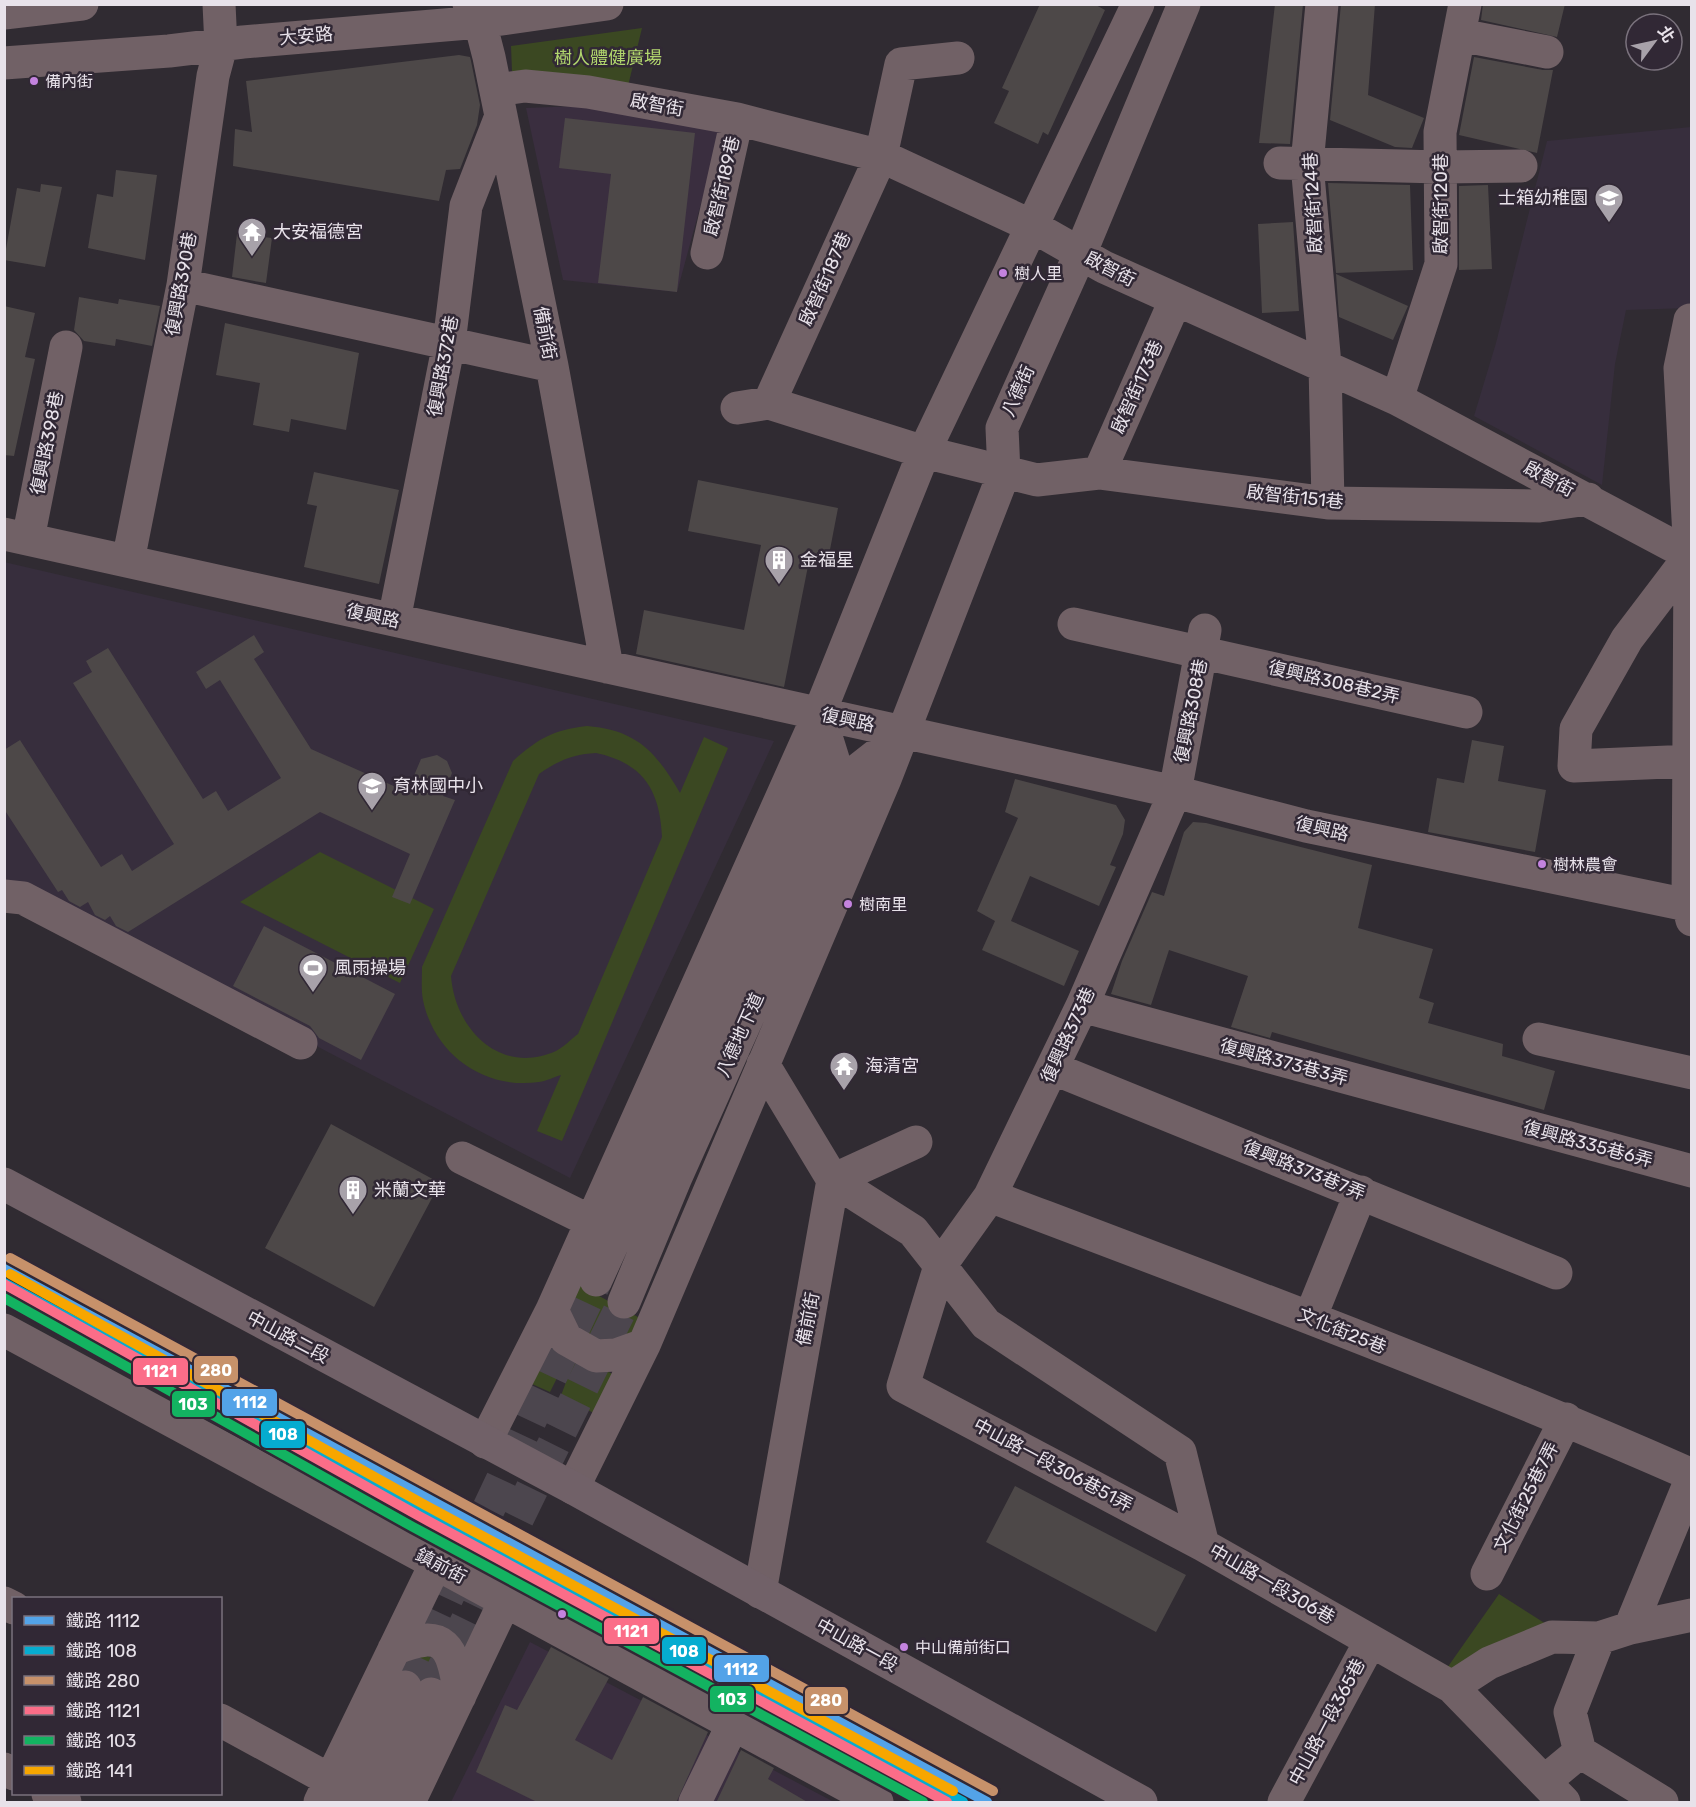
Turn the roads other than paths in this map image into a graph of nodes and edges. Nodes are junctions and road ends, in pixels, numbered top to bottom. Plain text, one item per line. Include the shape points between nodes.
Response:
1 (82, 4) edge
2 (219, 4) edge
3 (607, 4) edge
4 (1138, 4) edge
5 (1184, 4) edge
6 (1322, 4) edge
7 (4, 13) edge
8 (474, 13) edge
9 (1463, 20) edge
10 (221, 46) junction
11 (1547, 52) dead end
12 (958, 58) dead end
13 (4, 63) edge
14 (499, 103) junction
15 (737, 119) junction
16 (881, 156) junction
17 (1294, 164) junction
18 (1521, 166) dead end
19 (1441, 167) junction
20 (1032, 226) junction
21 (707, 253) dead end
22 (1080, 254) junction
23 (183, 285) junction
24 (1175, 301) junction
25 (1690, 320) edge
26 (449, 343) junction
27 (66, 347) dead end
28 (1325, 365) junction
29 (552, 366) junction
30 (1397, 399) junction
31 (769, 403) junction
32 (737, 408) dead end
33 (924, 452) junction
34 (1004, 473) junction
35 (1099, 473) junction
36 (1588, 500) junction
37 (1328, 503) junction
38 (16, 537) edge
39 (1691, 556) edge
40 (128, 561) junction
41 (394, 620) junction
42 (1074, 624) dead end
43 (1204, 640) junction
44 (607, 667) junction
45 (1466, 712) dead end
46 (819, 714) junction
47 (905, 733) junction
48 (1690, 761) edge
49 (846, 764) junction
50 (1175, 792) junction
51 (4, 896) edge
52 (1691, 910) edge
53 (1082, 1006) junction
54 (1539, 1039) dead end
55 (301, 1043) dead end
56 (763, 1064) junction
57 (1052, 1068) junction
58 (1692, 1073) edge
59 (1485, 1117) joint
60 (916, 1142) dead end
61 (462, 1158) dead end
62 (1692, 1171) edge
63 (833, 1180) junction
64 (4, 1184) edge
65 (1361, 1192) junction
66 (990, 1196) junction
67 (592, 1222) junction
68 (939, 1266) junction
69 (1556, 1273) dead end
70 (596, 1280) tunnel mouth
71 (624, 1302) tunnel mouth
72 (552, 1311) junction
73 (1310, 1318) junction
74 (4, 1330) edge
75 (644, 1345) junction
76 (903, 1386) joint
77 (1566, 1419) junction
78 (485, 1442) junction
79 (1692, 1476) edge
80 (573, 1488) junction
81 (1203, 1545) junction
82 (436, 1563) junction
83 (1487, 1574) dead end
84 (760, 1592) junction
85 (505, 1601) junction
86 (1692, 1615) edge
87 (1630, 1628) junction
88 (1599, 1638) junction
89 (1370, 1642) junction
90 (394, 1649) junction
91 (1452, 1687) junction
92 (432, 1692) junction
93 (222, 1721) edge
94 (733, 1724) junction
95 (1580, 1752) junction
96 (1555, 1792) edge
97 (50, 1795) edge
98 (334, 1795) edge
99 (65, 1803) edge
100 (382, 1803) edge
101 (409, 1803) edge
102 (695, 1803) edge
103 (877, 1803) edge
104 (1141, 1803) edge
105 (1284, 1803) edge
106 (1662, 1803) edge

1 - 7 street
2 - 10 street, 復興路390巷
3 - 8 street, 大安路
4 - 20 street
5 - 22 street, 八德街
6 - 17 street, 啟智街124巷
8 - 10 street, 大安路
8 - 14 street, 備前街
9 - 11 street
9 - 19 street, 啟智街120巷 via 1440,132
10 - 13 street, 大安路
10 - 23 street, 復興路390巷 via 213,75
12 - 16 street, 啟智街187巷 via 901,64
14 - 15 street, 啟智街 via 525,86 588,92
14 - 26 street, 復興路372巷 via 466,206
14 - 29 street, 備前街
15 - 16 street, 啟智街
15 - 21 street, 啟智街189巷
16 - 20 street, 啟智街
16 - 31 street, 啟智街187巷
17 - 19 street
17 - 28 street, 啟智街124巷
18 - 19 street
19 - 30 street, 啟智街120巷 via 1441,264
20 - 22 street, 啟智街
20 - 33 street
22 - 24 street, 啟智街
22 - 34 street, 八德街 via 1002,428
23 - 26 street
23 - 40 street, 復興路390巷
24 - 28 street, 啟智街
24 - 35 street, 啟智街173巷
25 - 39 street via 1680,368
26 - 29 street
26 - 41 street, 復興路372巷
27 - 38 street, 復興路398巷
28 - 30 street, 啟智街
28 - 37 street, 啟智街124巷
29 - 44 street, 備前街
30 - 36 street, 啟智街
31 - 32 street
31 - 33 street, 啟智街151巷
33 - 34 street, 啟智街151巷
33 - 46 street
34 - 35 street, 啟智街151巷 via 1037,480
34 - 47 street, 八德街
35 - 37 street, 啟智街151巷
36 - 37 street, 啟智街151巷 via 1539,506
36 - 39 street, 啟智街
38 - 40 street, 復興路
39 - 48 street
39 - 48 street via 1627,639 1576,729 1574,766
40 - 41 street, 復興路
41 - 44 street, 復興路
42 - 43 street, 復興路308巷2弄
43 - 45 street, 復興路308巷2弄
43 - 50 street, 復興路308巷
44 - 46 street, 復興路
46 - 47 street, 復興路
46 - 49 street
46 - 67 street
47 - 49 street
47 - 50 street, 復興路
47 - 56 street, 八德街
48 - 52 street
49 - 70 street, 八德地下道
49 - 71 street, 八德地下道
50 - 52 street, 復興路 via 1306,826
50 - 53 street, 復興路373巷
51 - 55 street via 23,898
53 - 57 street, 復興路373巷
53 - 59 street, 復興路373巷3弄
54 - 58 street
56 - 63 street
56 - 75 street, 八德街
57 - 65 street, 復興路373巷7弄
57 - 66 street, 復興路373巷
59 - 62 street, 復興路335巷6弄
60 - 63 street
61 - 67 street
63 - 68 street, 中山路一段306巷 via 913,1231
63 - 84 street, 備前街
64 - 78 main road, 中山路二段
65 - 69 street, 復興路373巷7弄
65 - 73 street
66 - 68 street, 復興路373巷
66 - 73 street, 文化街25巷
67 - 72 street
68 - 76 street, 復興路373巷
68 - 81 street, 中山路一段306巷 via 986,1324 1180,1452
72 - 75 street via 567,1339 596,1356 616,1355
72 - 78 street
73 - 77 street, 文化街25巷
74 - 82 street, 鎮前街
75 - 80 street, 八德街
76 - 81 street, 中山路一段306巷51弄
77 - 79 street, 文化街25巷
77 - 83 street, 文化街25巷7弄
78 - 80 main road, 中山路二段
79 - 87 street
80 - 84 main road, 中山路一段
81 - 89 street, 中山路一段306巷
82 - 85 street, 鎮前街
82 - 90 street
84 - 104 main road, 中山路一段
85 - 92 street
85 - 94 street, 鎮前街
86 - 87 street
87 - 88 street
88 - 91 street via 1552,1637 1489,1663
88 - 95 street via 1570,1712
89 - 91 street, 中山路一段306巷
89 - 105 street, 中山路一段365巷
90 - 92 street via 430,1639 449,1650 456,1665
90 - 98 street
91 - 96 street, 中山路一段306巷
92 - 98 street
92 - 100 street
92 - 101 street
93 - 98 street
94 - 102 street
94 - 103 street, 鎮前街
95 - 96 street
95 - 106 street
97 - 99 street

